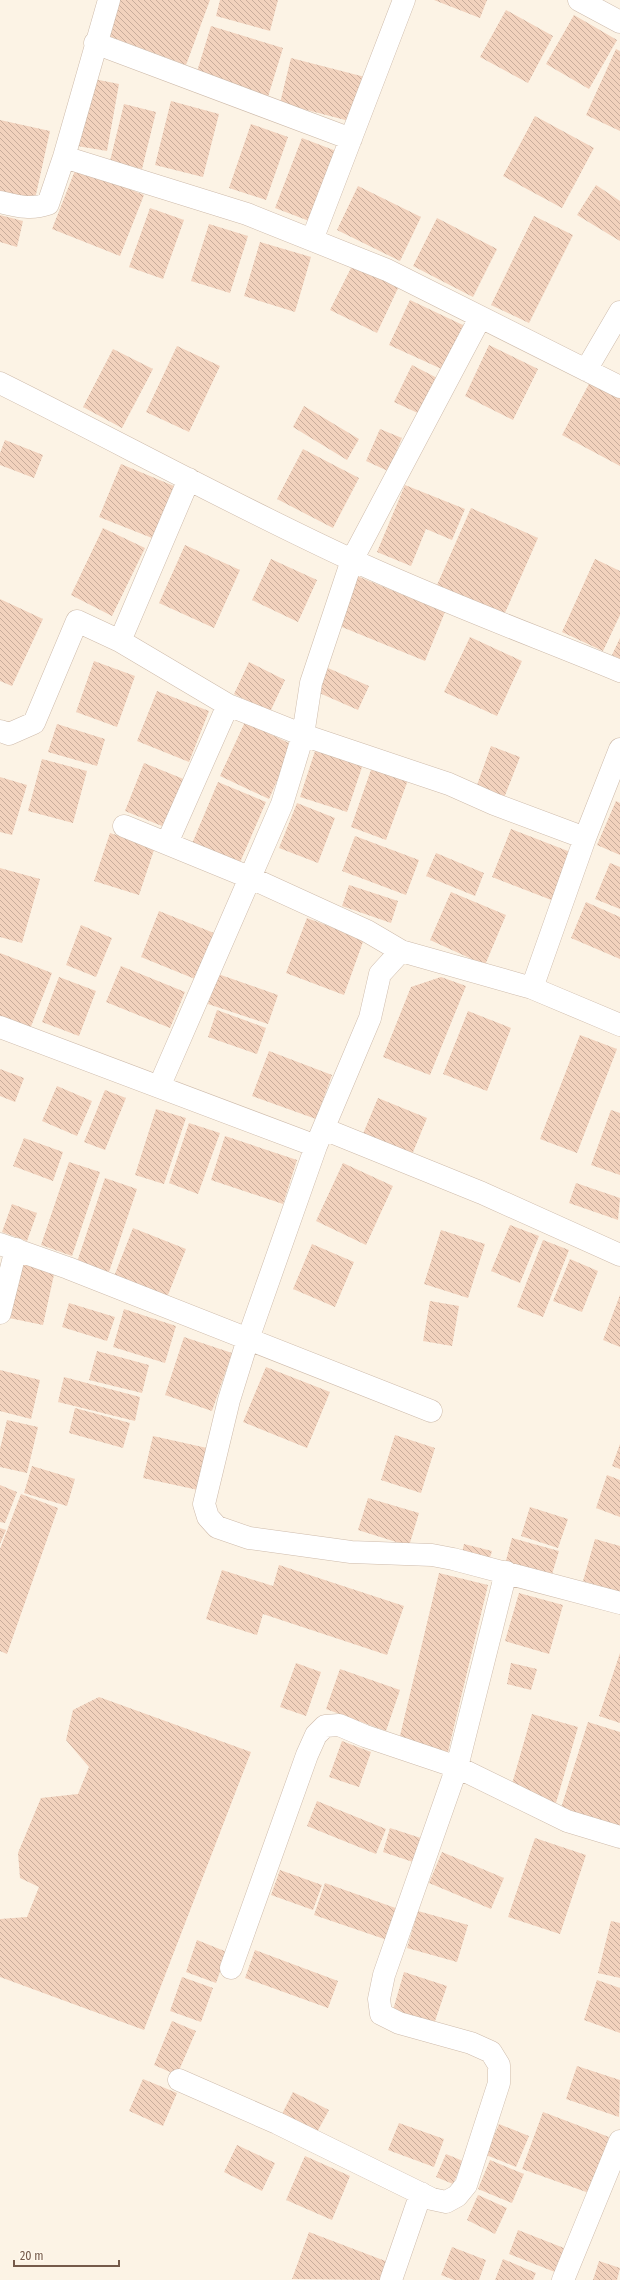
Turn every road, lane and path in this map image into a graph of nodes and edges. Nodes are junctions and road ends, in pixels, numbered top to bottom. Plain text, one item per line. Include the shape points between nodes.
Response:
1 (109, 0) edge
2 (404, 0) edge
3 (579, 0) edge
4 (620, 22) edge
5 (95, 43) junction
6 (351, 139) junction
7 (64, 157) junction
8 (0, 202) edge
9 (312, 240) junction
10 (620, 312) edge
11 (480, 318) junction
12 (586, 370) junction
13 (0, 383) edge
14 (620, 386) edge
15 (189, 479) junction
16 (352, 560) junction
17 (120, 641) junction
18 (620, 671) edge
19 (228, 704) junction
20 (0, 731) edge
21 (303, 735) junction
22 (620, 749) edge
23 (124, 826) dead end
24 (585, 838) junction
25 (167, 843) junction
26 (251, 878) junction
27 (401, 951) junction
28 (532, 988) junction
29 (620, 1025) edge
30 (0, 1027) edge
31 (159, 1087) junction
32 (320, 1138) junction
33 (8, 1247) edge
34 (620, 1254) edge
35 (0, 1313) edge
36 (248, 1339) junction
37 (431, 1411) dead end
38 (506, 1572) junction
39 (620, 1603) edge
40 (457, 1767) junction
41 (620, 1837) edge
42 (231, 1968) dead end
43 (179, 2080) dead end
44 (620, 2141) edge
45 (420, 2193) junction
46 (391, 2280) edge
47 (563, 2280) edge

1 - 5 street
2 - 6 street
3 - 4 street
5 - 6 street
5 - 7 street
6 - 9 street
7 - 8 street via 48,204 37,208 25,208
7 - 9 street via 247,214
9 - 11 street via 387,270
10 - 12 street
11 - 12 street
11 - 16 street
12 - 14 street
13 - 15 street
15 - 16 street via 225,500
15 - 17 street
16 - 18 street via 489,620
16 - 21 street via 312,683
17 - 19 street
17 - 20 street via 77,621 34,723 9,734
19 - 21 street
19 - 25 street
21 - 24 street via 449,784
21 - 26 street via 282,804
22 - 24 street
23 - 25 street
24 - 28 street
25 - 26 street
26 - 27 street via 367,931
26 - 31 street
27 - 28 street
27 - 32 street via 380,974 370,1018
28 - 29 street
30 - 31 street
31 - 32 street
32 - 34 street via 482,1193
32 - 36 street
33 - 35 street
33 - 36 street
36 - 37 street
36 - 38 street via 229,1400 204,1504 208,1517 217,1527 249,1538 351,1552 432,1555
38 - 39 street
38 - 40 street
40 - 41 street via 566,1822
40 - 42 street via 339,1725 325,1726 316,1735 307,1755
40 - 45 street via 384,1975 379,1999 381,2014 399,2024 471,2043 491,2052 499,2065 499,2083 466,2185 457,2196 446,2202
43 - 45 street via 277,2123
44 - 47 street
45 - 46 street

